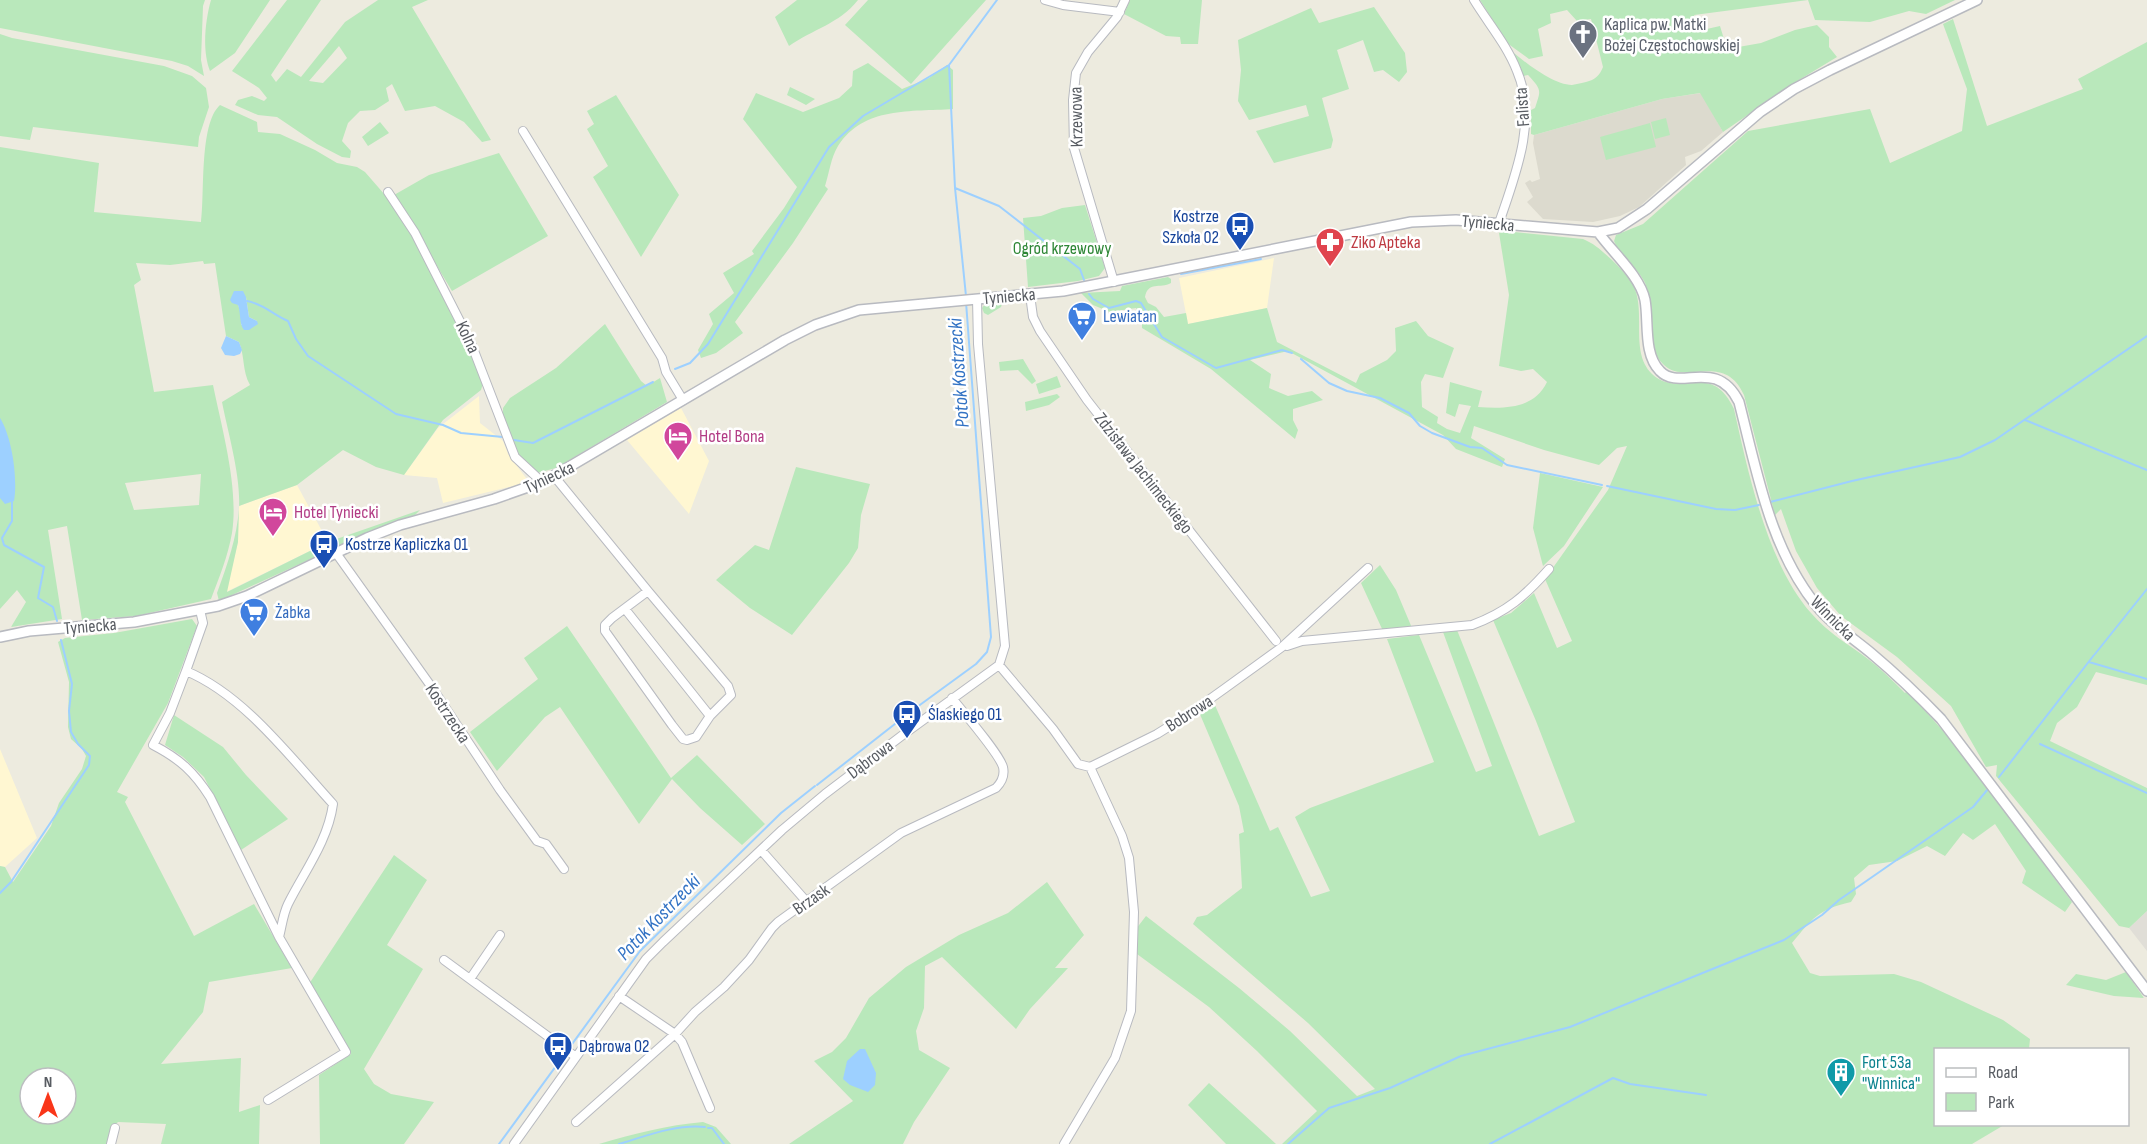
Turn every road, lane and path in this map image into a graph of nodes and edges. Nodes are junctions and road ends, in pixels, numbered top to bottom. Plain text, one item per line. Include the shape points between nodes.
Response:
1 (1045, 0) edge
2 (1125, 0) edge
3 (1474, 0) edge
4 (1977, 0) edge
5 (1120, 12) junction
6 (523, 131) dead end
7 (388, 192) dead end
8 (1499, 224) junction
9 (1598, 232) junction
10 (1114, 282) junction
11 (1030, 295) junction
12 (973, 299) junction
13 (682, 400) junction
14 (554, 476) junction
15 (542, 482) junction
16 (336, 553) junction
17 (1368, 568) dead end
18 (1549, 569) dead end
19 (648, 591) junction
20 (625, 609) junction
21 (200, 610) junction
22 (0, 637) edge
23 (1279, 644) junction
24 (999, 665) junction
25 (186, 671) junction
26 (952, 698) junction
27 (710, 716) junction
28 (1090, 766) junction
29 (761, 850) junction
30 (564, 869) dead end
31 (806, 901) junction
32 (500, 935) dead end
33 (279, 937) junction
34 (444, 960) dead end
35 (470, 979) junction
36 (2147, 991) edge
37 (619, 996) junction
38 (675, 1034) junction
39 (570, 1052) junction
40 (268, 1100) dead end
41 (710, 1108) dead end
42 (576, 1122) dead end
43 (115, 1128) dead end
44 (111, 1144) edge
45 (514, 1144) edge
46 (1064, 1144) edge

1 - 5 street
2 - 5 street, Krzewowa
3 - 8 street, Falista via 1504,46 1524,90 1527,123
4 - 9 street, Tyniecka via 1794,89 1760,112 1647,209 1618,228
5 - 10 street, Krzewowa via 1076,73 1073,100 1074,148
6 - 13 street via 662,358
7 - 15 street, Kolna via 415,233 471,343 515,457
8 - 9 street, Tyniecka
8 - 10 street, Tyniecka via 1437,219 1411,222
9 - 36 street, Winnicka via 1639,281 1655,366 1662,374 1718,379 1732,388 1768,512 1799,581 1817,607 1915,691 1941,719
10 - 11 street, Tyniecka
11 - 12 street, Tyniecka
11 - 23 street, Zdzisława Jachimeckiego via 1033,317 1071,377
12 - 13 street, Tyniecka via 868,309 834,317 785,340
12 - 24 street via 1005,646
13 - 14 street, Tyniecka
14 - 15 street, Tyniecka
14 - 19 street
15 - 16 street, Tyniecka via 400,525
16 - 21 street, Tyniecka via 263,589
16 - 30 street, Kostrzecka via 512,807
17 - 23 street, Bobrowa
18 - 23 street, Bobrowa via 1518,602 1472,625
19 - 20 street
19 - 27 street via 728,686 731,695
20 - 27 street
20 - 27 street via 612,618 605,631 683,739 696,736
21 - 22 street, Tyniecka via 134,622
21 - 25 street via 203,623
23 - 28 street, Bobrowa via 1189,714
24 - 26 street, Dąbrowa
24 - 28 street via 1078,764
25 - 33 street via 153,745 196,776 210,797
25 - 33 street via 244,707 333,804 321,844 286,907
26 - 29 street, Dąbrowa via 856,769
26 - 31 street, Brzask via 1001,763 1000,784 901,832
28 - 46 street via 1129,858 1134,912 1131,1011 1115,1058
29 - 31 street
29 - 37 street, Dąbrowa via 646,959
31 - 38 street, Brzask via 772,928 749,960
32 - 35 street
33 - 40 street via 345,1052
34 - 35 street
35 - 39 street
37 - 38 street
37 - 39 street, Dąbrowa
38 - 41 street
38 - 42 street, Brzask
39 - 45 street, Dąbrowa
43 - 44 street

